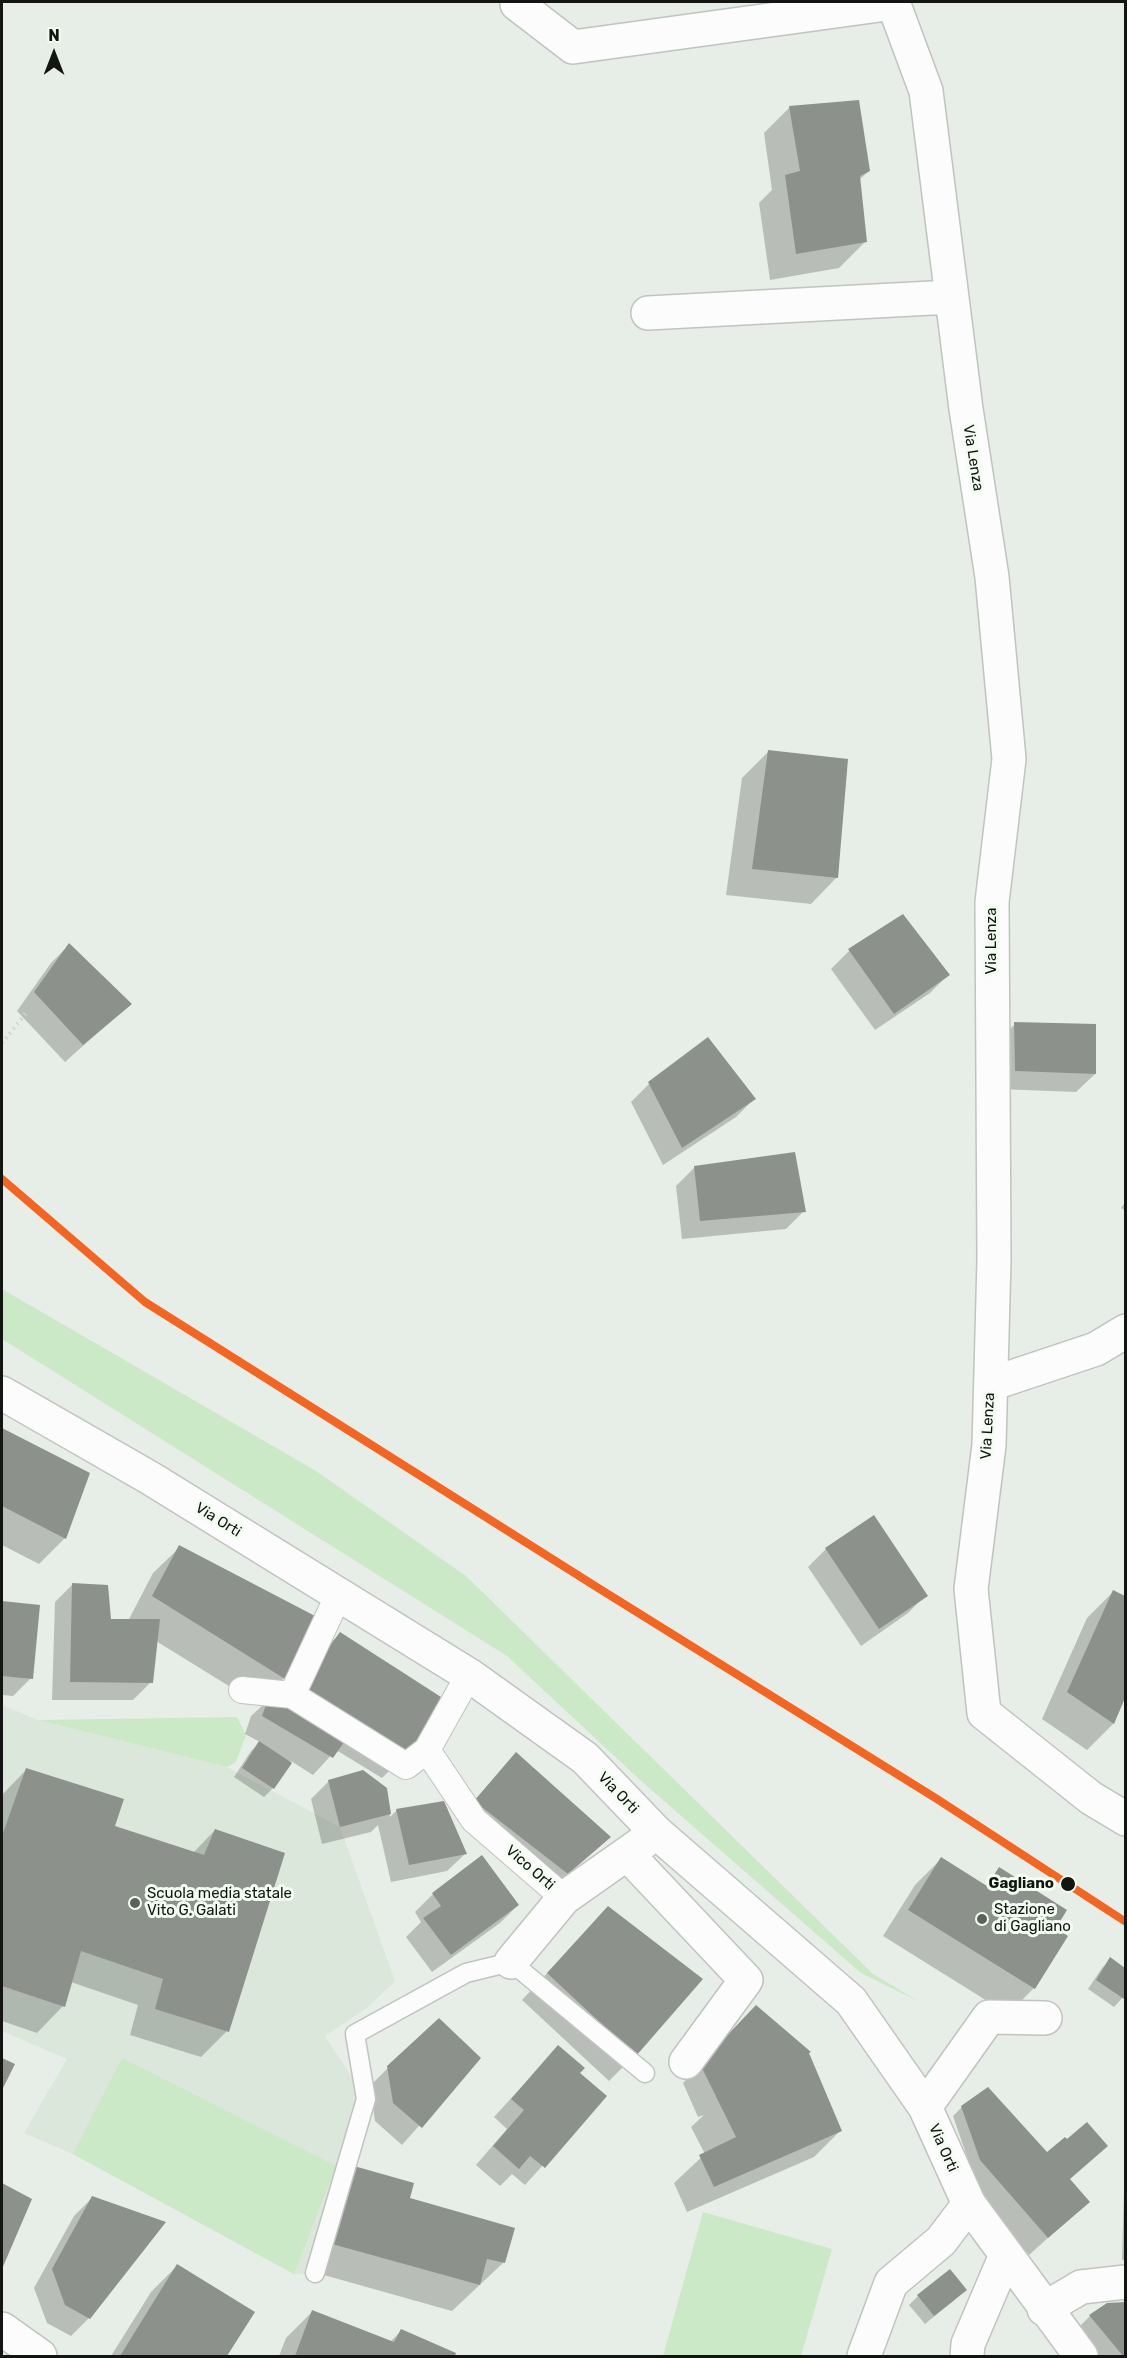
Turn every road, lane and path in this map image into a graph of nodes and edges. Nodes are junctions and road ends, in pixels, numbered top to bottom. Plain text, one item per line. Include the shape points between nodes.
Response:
1 (517, 2) edge
2 (893, 2) edge
3 (951, 297) junction
4 (648, 313) dead end
5 (27, 1012) dead end
6 (2, 1043) edge
7 (1125, 1331) edge
8 (991, 1384) junction
9 (2, 1393) edge
10 (339, 1594) junction
11 (470, 1675) junction
12 (242, 1690) dead end
13 (292, 1695) junction
14 (427, 1750) junction
15 (1125, 1819) edge
16 (656, 1832) junction
17 (628, 1855) junction
18 (564, 1898) junction
19 (511, 1962) junction
20 (1046, 2018) dead end
21 (686, 2062) dead end
22 (645, 2073) dead end
23 (925, 2107) junction
24 (969, 2204) junction
25 (1006, 2255) junction
26 (315, 2273) dead end
27 (1125, 2282) edge
28 (1044, 2309) junction
29 (2, 2329) edge
30 (40, 2356) edge
31 (864, 2356) edge
32 (967, 2356) edge
33 (1081, 2356) edge

1 - 2 street via 573,47
2 - 3 street, Via Lenza via 926,91
3 - 4 street
3 - 8 street, Via Lenza via 992,577 1009,759 992,902
5 - 6 path
7 - 8 street via 1096,1349
8 - 15 street, Via Lenza via 971,1589 984,1713 1091,1798
9 - 10 street, Via Orti
10 - 11 street, Via Orti
10 - 13 street
11 - 14 street
11 - 16 street, Via Orti via 585,1758
12 - 13 street
13 - 14 street via 406,1766
14 - 18 street, Vico Orti via 474,1820
16 - 17 street, Vico Orti
16 - 23 street, Via Orti via 851,2001
17 - 18 street, Vico Orti
17 - 21 street via 746,1980
18 - 19 street
19 - 22 lane
19 - 26 lane via 466,1973 355,2034 366,2098
20 - 23 street via 989,2017
23 - 24 street, Via Orti
24 - 25 street, Via Orti
24 - 31 street via 941,2241 891,2283
25 - 28 street, Via Orti
25 - 32 street via 968,2344
27 - 28 street via 1081,2287
28 - 33 street, Via Orti
29 - 30 street

